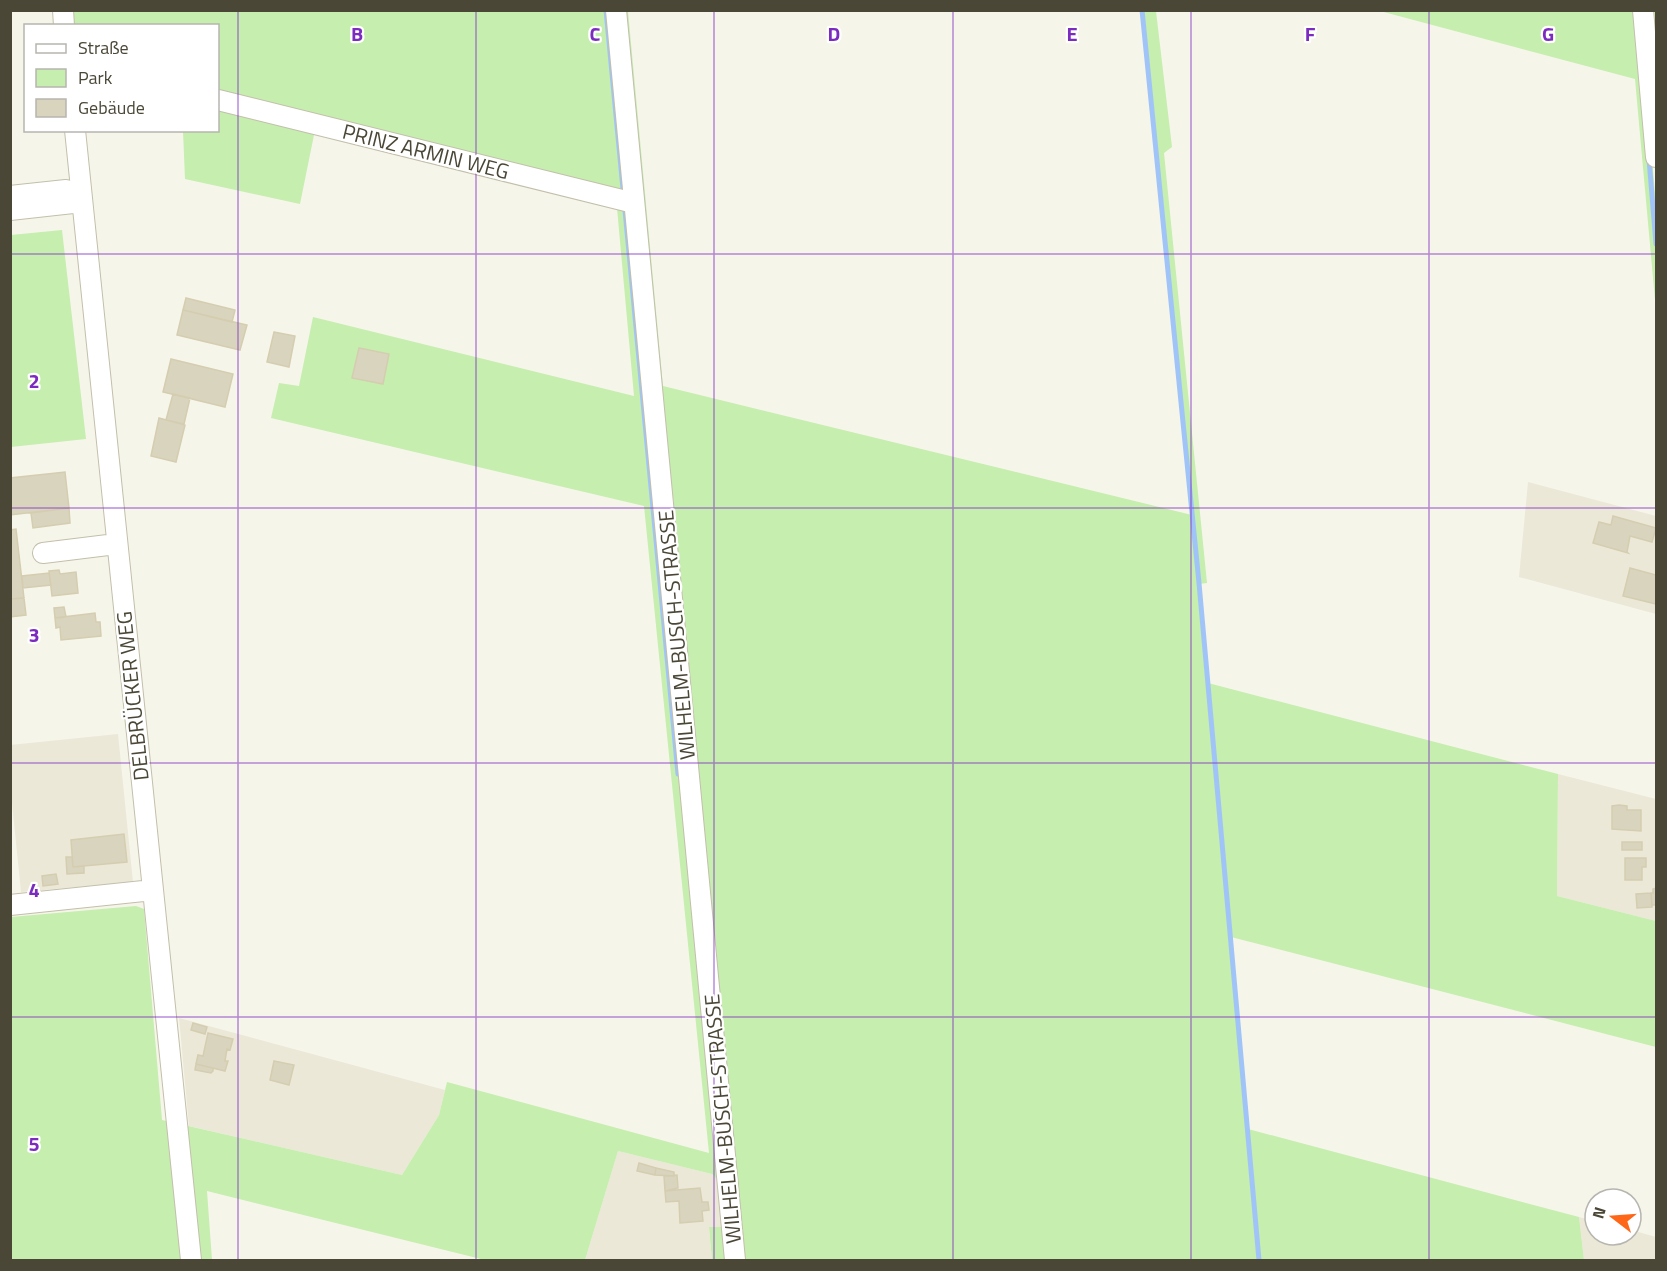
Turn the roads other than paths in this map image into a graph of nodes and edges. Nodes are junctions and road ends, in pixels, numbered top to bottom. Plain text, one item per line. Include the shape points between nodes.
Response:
1 (616, 10) edge
2 (1643, 10) edge
3 (219, 100) edge
4 (75, 132) edge
5 (1656, 157) edge
6 (10, 196) edge
7 (81, 196) junction
8 (634, 203) junction
9 (10, 210) edge
10 (116, 544) junction
11 (43, 553) dead end
12 (153, 890) junction
13 (10, 905) edge
14 (191, 1260) edge
15 (735, 1260) edge

1 - 8 street, WILHELM-BUSCH-STRASSE
2 - 5 street
3 - 8 street, PRINZ ARMIN WEG
4 - 7 street, DELBRÜCKER WEG
6 - 7 street
7 - 9 street
7 - 10 street, DELBRÜCKER WEG
8 - 15 street, WILHELM-BUSCH-STRASSE
10 - 11 street
10 - 12 street, DELBRÜCKER WEG
12 - 13 street
12 - 14 street, DELBRÜCKER WEG

